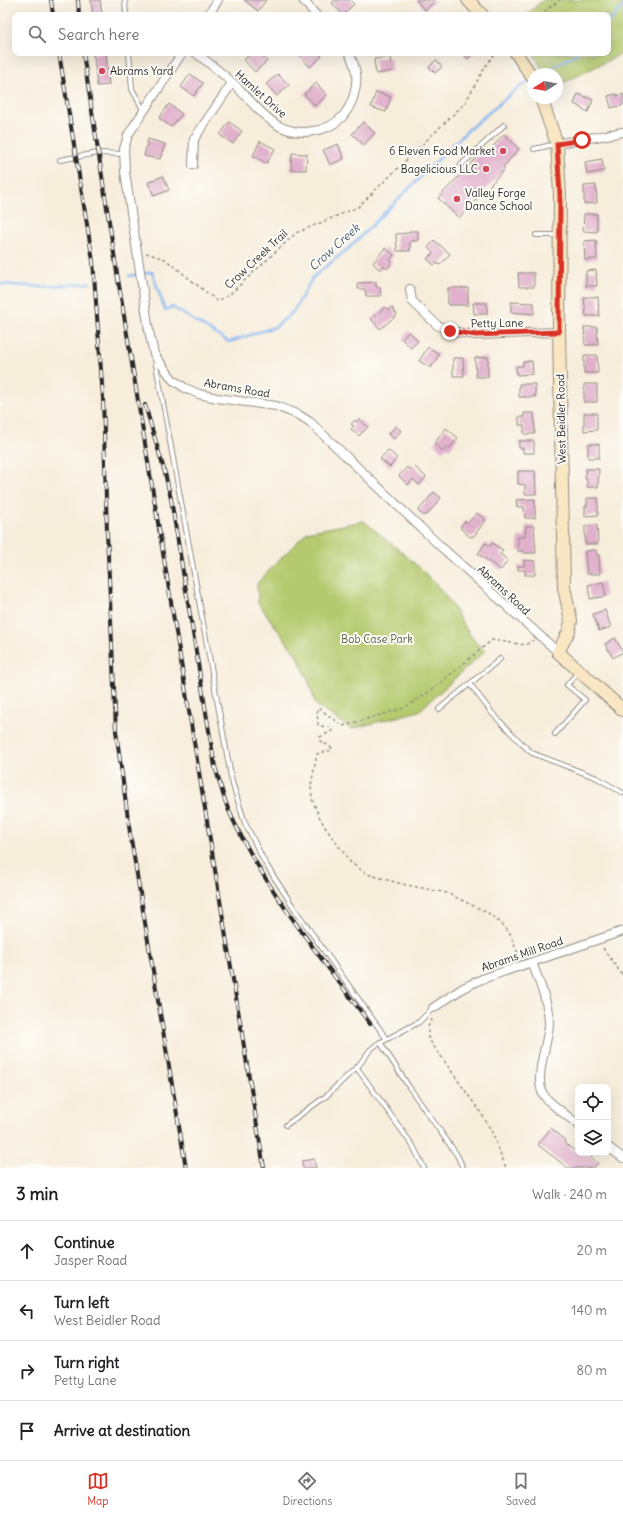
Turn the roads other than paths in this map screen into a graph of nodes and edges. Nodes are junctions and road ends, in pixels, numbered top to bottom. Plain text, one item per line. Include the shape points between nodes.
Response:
1 (125, 0) edge
2 (218, 0) edge
3 (303, 0) edge
4 (468, 0) edge
5 (126, 12) edge
6 (210, 12) edge
7 (313, 12) edge
8 (479, 12) edge
9 (129, 56) edge
10 (180, 56) edge
11 (200, 56) edge
12 (350, 56) edge
13 (518, 56) edge
14 (527, 69) edge
15 (232, 83) junction
16 (543, 104) edge
17 (144, 112) junction
18 (504, 125) dead end
19 (623, 132) edge
20 (557, 144) junction
21 (534, 148) dead end
22 (124, 154) junction
23 (60, 160) dead end
24 (193, 165) dead end
25 (461, 165) dead end
26 (536, 235) dead end
27 (560, 235) junction
28 (410, 288) dead end
29 (559, 332) junction
30 (154, 354) junction
31 (558, 652) junction
32 (500, 659) dead end
33 (579, 671) junction
34 (470, 684) junction
35 (439, 709) dead end
36 (623, 710) edge
37 (555, 734) dead end
38 (623, 793) edge
39 (623, 931) edge
40 (532, 962) junction
41 (434, 1008) joint
42 (386, 1038) junction
43 (380, 1042) junction
44 (356, 1068) junction
45 (575, 1121) edge
46 (286, 1125) dead end
47 (611, 1149) edge
48 (623, 1158) edge
49 (424, 1168) edge
50 (463, 1168) edge

1 - 5 lane
2 - 6 street
3 - 7 street
4 - 8 street
9 - 17 lane via 132,88
10 - 17 street, Abrams Road
11 - 15 street, Hamlet Drive
12 - 15 street, Hamlet Drive via 356,74 351,105 339,120 319,130 294,133 285,130 269,120
13 - 14 street
15 - 24 street via 194,139
16 - 20 street, West Beidler Road
17 - 22 street, Abrams Road via 128,135
18 - 25 lane
19 - 20 street
20 - 21 lane
20 - 27 street, West Beidler Road
22 - 23 lane via 98,153
22 - 30 street, Abrams Road via 141,281
26 - 27 lane
27 - 29 street, West Beidler Road
28 - 29 street, Petty Lane via 412,301 437,325 450,331 476,335
29 - 31 street, West Beidler Road via 564,587 571,621 569,631
30 - 31 street, Abrams Road via 173,380 185,388 217,398 276,406 300,415 310,422 428,535
30 - 42 lane via 232,782 245,823 265,863 292,905
31 - 33 street
32 - 34 lane
33 - 36 street
33 - 37 lane via 567,685 585,700
34 - 35 lane
34 - 38 lane via 492,713 532,753 596,778
39 - 40 street, Abrams Mill Road
40 - 41 street, Abrams Mill Road via 482,979 463,988
40 - 45 street via 548,1009 549,1024 540,1084 544,1094
41 - 42 lane via 419,1022
42 - 43 lane
43 - 44 lane
43 - 50 lane via 457,1155
44 - 46 lane via 325,1098
44 - 49 lane via 413,1146
47 - 48 street

